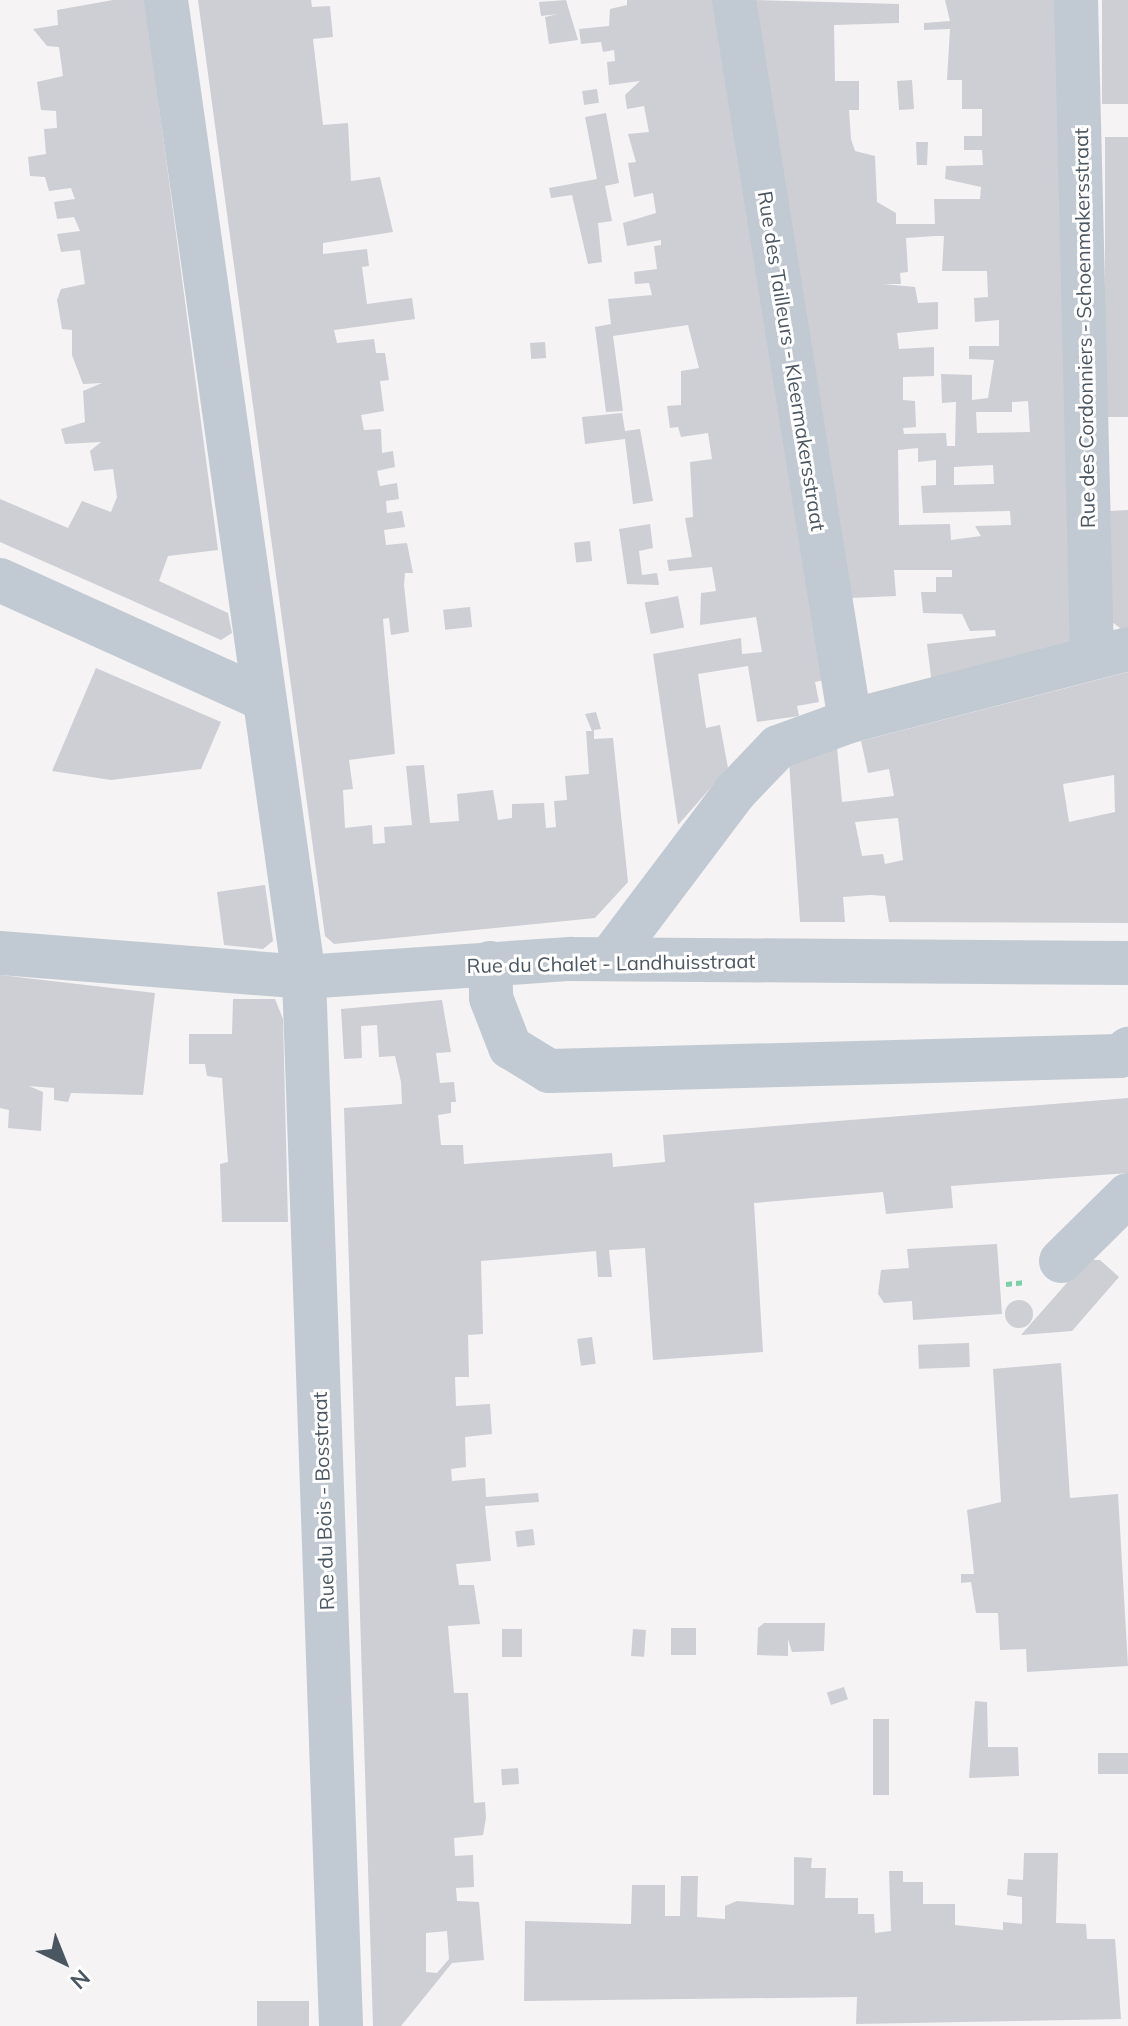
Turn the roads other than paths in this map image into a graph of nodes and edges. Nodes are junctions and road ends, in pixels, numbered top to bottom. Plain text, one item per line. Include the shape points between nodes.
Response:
1 (166, 0) edge
2 (734, 0) edge
3 (1076, 0) edge
4 (0, 580) edge
5 (1110, 653) edge
6 (264, 699) junction
7 (850, 721) junction
8 (0, 953) edge
9 (610, 958) junction
10 (490, 963) junction
11 (1128, 963) edge
12 (304, 977) junction
13 (1128, 1049) edge
14 (1128, 1195) edge
15 (1046, 1271) road end
16 (341, 2026) edge

1 - 6 street, Rue du Bois - Bosstraat
2 - 7 street, Rue des Tailleurs - Kleermakersstraat
3 - 5 street, Rue des Cordonniers - Schoenmakersstraat
4 - 6 street
5 - 7 street
6 - 12 street, Rue du Bois - Bosstraat
7 - 9 street via 778,747 735,792
8 - 12 street, Rue du Chalet - Landhuisstraat
9 - 10 street, Rue du Chalet - Landhuisstraat
9 - 11 street, Rue du Chalet - Landhuisstraat
10 - 12 street, Rue du Chalet - Landhuisstraat
10 - 13 street via 491,998 510,1047 549,1071 1120,1056
12 - 16 street, Rue du Bois - Bosstraat
14 - 15 street

